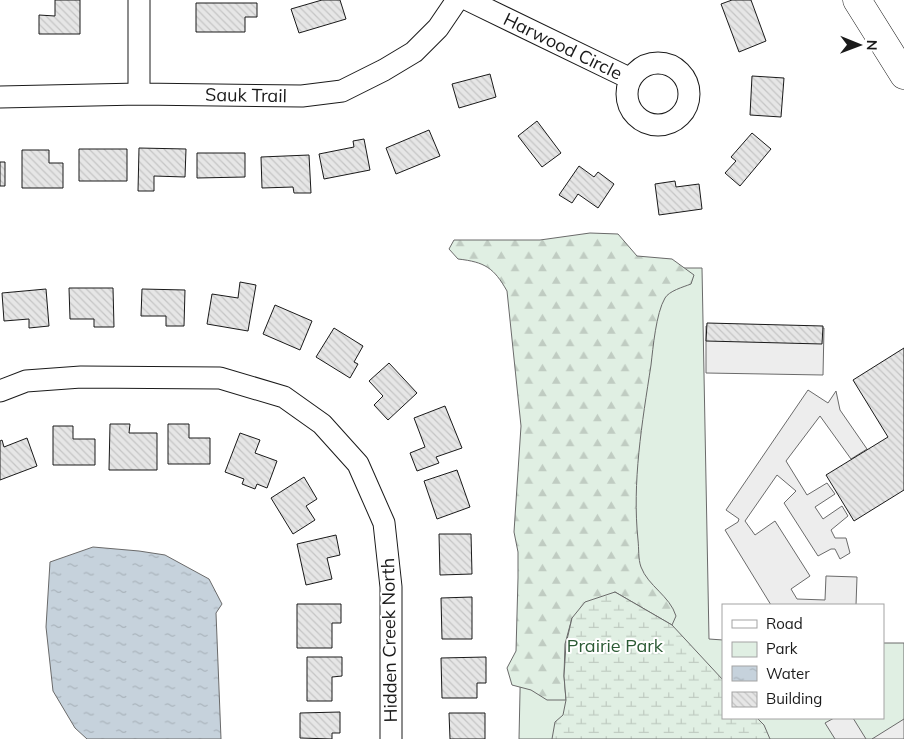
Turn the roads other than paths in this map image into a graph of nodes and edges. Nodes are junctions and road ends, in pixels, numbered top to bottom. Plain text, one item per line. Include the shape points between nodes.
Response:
1 (139, 0) edge
2 (457, 0) edge
3 (468, 0) edge
4 (857, 0) edge
5 (904, 75) edge
6 (631, 79) dead end
7 (139, 94) junction
8 (0, 97) edge
9 (0, 391) edge
10 (391, 739) edge

1 - 7 street
2 - 7 street, Sauk Trail via 438,28 414,52 342,91 302,96
3 - 6 street, Harwood Circle
4 - 5 highway
7 - 8 street, Sauk Trail
9 - 10 street, Hidden Creek North via 26,381 81,377 220,378 284,397 322,424 358,464 384,523 391,587

